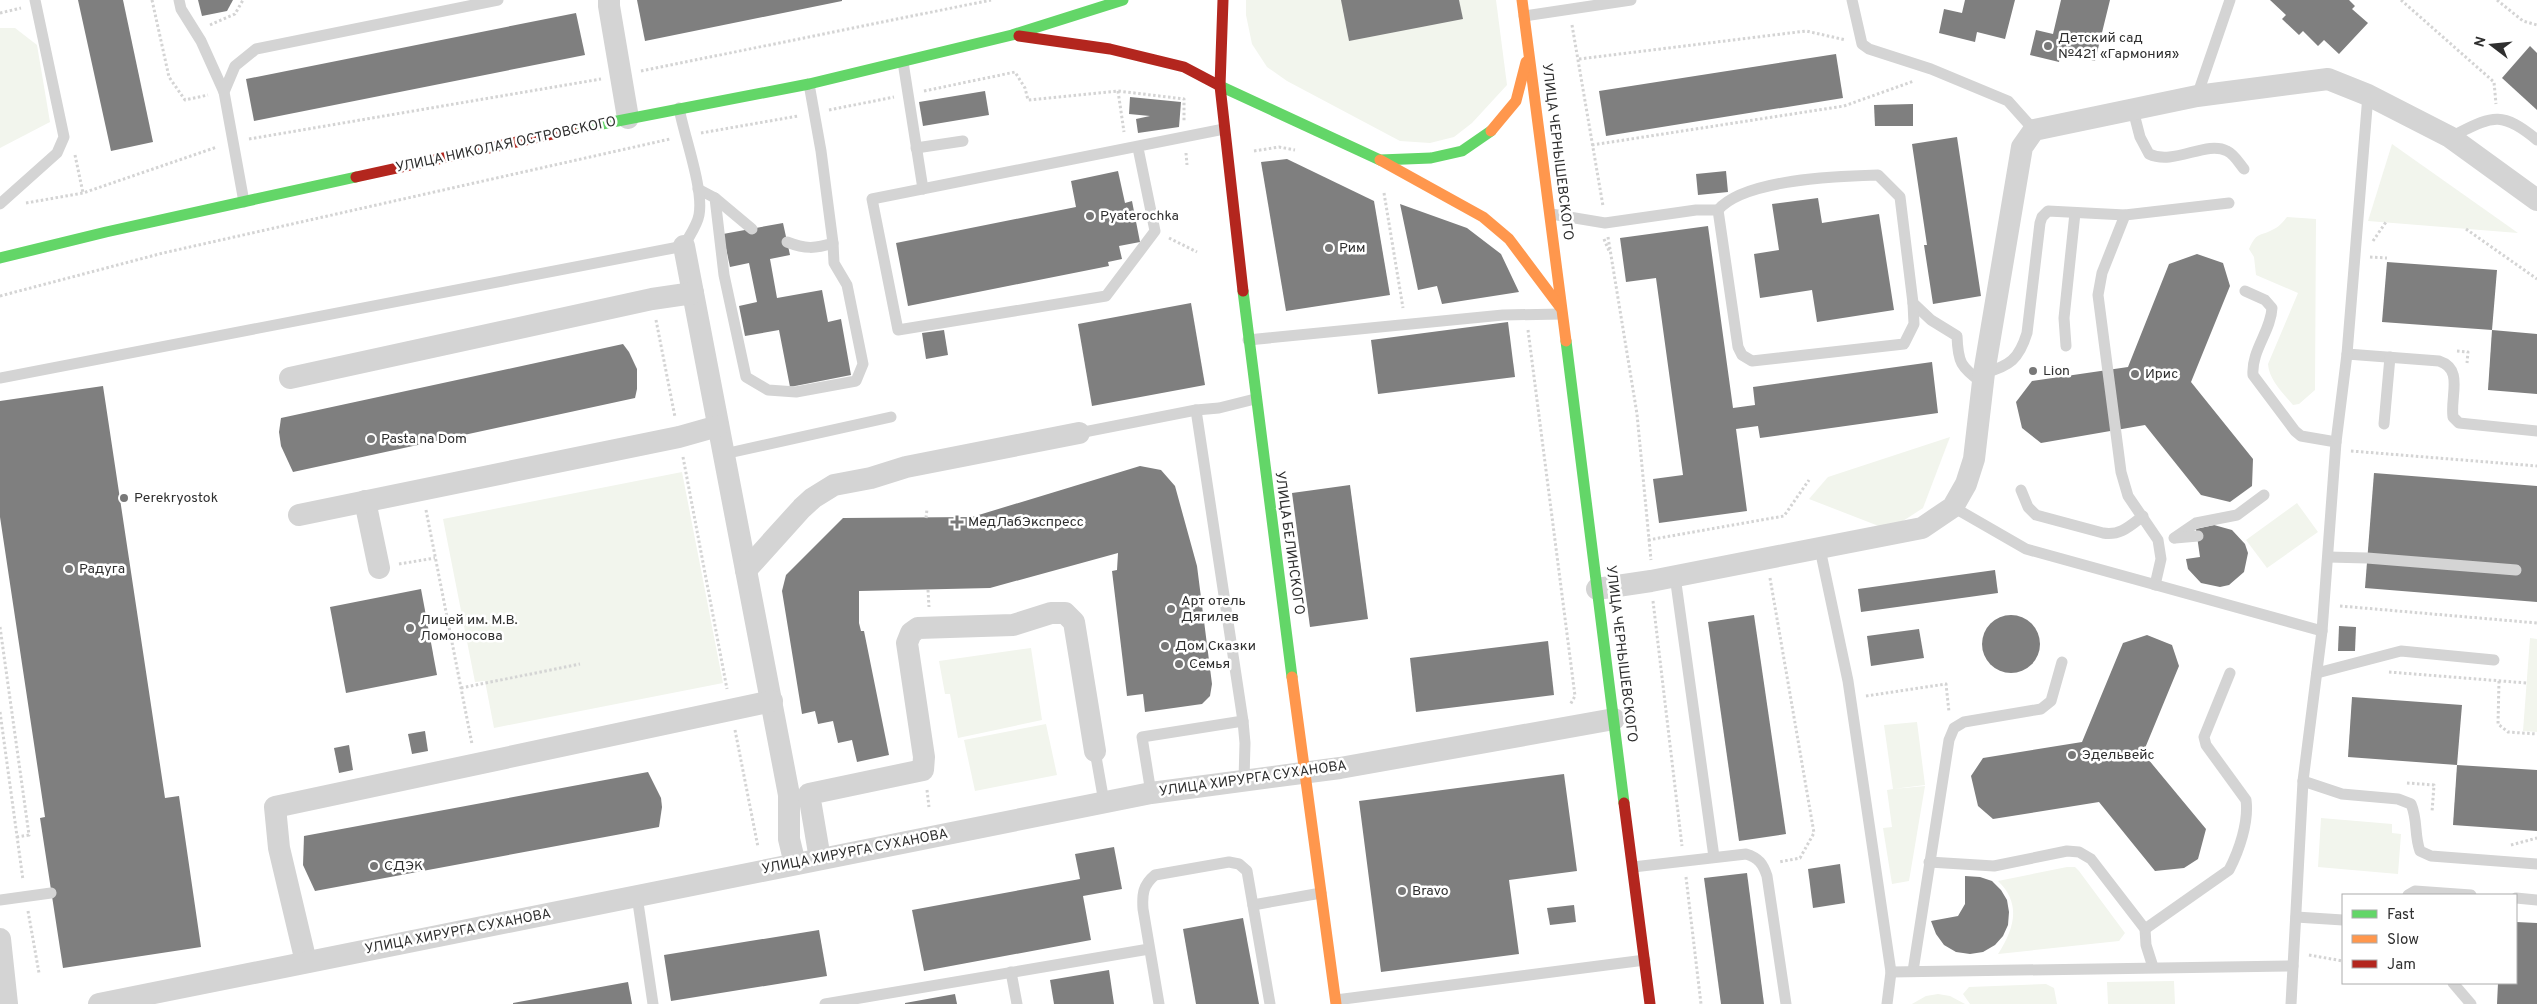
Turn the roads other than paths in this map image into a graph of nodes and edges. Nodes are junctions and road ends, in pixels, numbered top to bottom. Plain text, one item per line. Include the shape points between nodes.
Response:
1 (34, 0) edge
2 (179, 0) edge
3 (498, 0) edge
4 (609, 0) edge
5 (1123, 0) edge
6 (1223, 0) edge
7 (1522, 0) edge
8 (1632, 0) edge
9 (1852, 0) edge
10 (2230, 0) edge
11 (1524, 16) junction
12 (1012, 35) junction
13 (1529, 49) junction
14 (903, 62) junction
15 (809, 84) junction
16 (1220, 86) junction
17 (224, 92) junction
18 (2368, 95) junction
19 (2197, 96) junction
20 (679, 108) junction
21 (2133, 110) junction
22 (628, 118) junction
23 (1224, 130) junction
24 (2034, 130) junction
25 (2450, 137) junction
26 (2537, 140) edge
27 (962, 141) dead end
28 (916, 148) junction
29 (1138, 148) junction
30 (1380, 160) junction
31 (2244, 169) dead end
32 (698, 189) junction
33 (923, 189) junction
34 (715, 198) junction
35 (2537, 200) edge
36 (244, 202) junction
37 (2229, 203) dead end
38 (0, 204) edge
39 (1718, 210) junction
40 (2075, 213) junction
41 (1551, 214) junction
42 (2125, 216) junction
43 (752, 229) dead end
44 (787, 242) dead end
45 (833, 243) junction
46 (684, 246) junction
47 (0, 258) edge
48 (2245, 292) dead end
49 (693, 293) junction
50 (1913, 303) junction
51 (1562, 311) junction
52 (1248, 340) junction
53 (2066, 346) dead end
54 (2347, 354) junction
55 (2390, 357) junction
56 (0, 378) edge
57 (290, 378) dead end
58 (1983, 378) junction
59 (1255, 399) junction
60 (1196, 410) junction
61 (891, 417) dead end
62 (2384, 424) dead end
63 (718, 426) junction
64 (2537, 431) edge
65 (1079, 433) joint
66 (2336, 442) junction
67 (724, 454) junction
68 (2021, 490) dead end
69 (2264, 495) dead end
70 (365, 501) junction
71 (1953, 507) junction
72 (299, 515) dead end
73 (2142, 516) junction
74 (2198, 536) dead end
75 (2174, 538) junction
76 (2158, 540) junction
77 (1820, 549) junction
78 (2328, 557) junction
79 (379, 568) road end
80 (746, 570) junction
81 (2516, 570) dead end
82 (1675, 576) junction
83 (2155, 585) junction
84 (1597, 588) junction
85 (2322, 631) junction
86 (2494, 660) dead end
87 (2062, 662) dead end
88 (2230, 672) dead end
89 (2317, 673) junction
90 (772, 702) junction
91 (1614, 719) junction
92 (1243, 721) junction
93 (1095, 751) joint
94 (1305, 773) junction
95 (1244, 780) junction
96 (2303, 781) junction
97 (1152, 793) junction
98 (1104, 802) junction
99 (1714, 857) junction
100 (820, 859) junction
101 (1929, 862) junction
102 (795, 864) junction
103 (2537, 864) edge
104 (1633, 867) junction
105 (51, 893) dead end
106 (1321, 893) junction
107 (2410, 894) edge
108 (2457, 894) edge
109 (637, 896) junction
110 (2517, 898) edge
111 (0, 900) edge
112 (2537, 900) edge
113 (1253, 905) junction
114 (2296, 917) junction
115 (2342, 920) edge
116 (2145, 929) junction
117 (0, 938) edge
118 (1149, 948) junction
119 (1645, 960) junction
120 (306, 962) junction
121 (2293, 966) junction
122 (2153, 967) junction
123 (1913, 971) junction
124 (1011, 972) junction
125 (1891, 972) junction
126 (2454, 984) edge
127 (1336, 1002) edge
128 (7, 1004) edge
129 (99, 1004) edge
130 (653, 1004) edge
131 (825, 1004) edge
132 (1017, 1004) edge
133 (1159, 1004) edge
134 (1270, 1004) edge
135 (1650, 1004) edge
136 (1786, 1004) edge
137 (1887, 1004) edge
138 (2291, 1004) edge
139 (2471, 1004) edge

1 - 38 lane via 64,137 57,153
2 - 17 lane
3 - 17 lane via 256,49 235,66
4 - 22 street
5 - 12 main road, УЛИЦА НИКОЛАЯ ОСТРОВСКОГО
6 - 16 main road, УЛИЦА БЕЛИНСКОГО
7 - 11 main road, УЛИЦА ЧЕРНЫШЕВСКОГО
8 - 11 lane
9 - 24 lane via 1862,44 2008,100
10 - 19 lane
11 - 13 main road, УЛИЦА ЧЕРНЫШЕВСКОГО
12 - 14 main road, УЛИЦА НИКОЛАЯ ОСТРОВСКОГО
12 - 16 main road, УЛИЦА НИКОЛАЯ ОСТРОВСКОГО via 1110,49 1184,67
13 - 30 main road via 1516,101 1494,129 1462,151 1431,158
13 - 41 main road, УЛИЦА ЧЕРНЫШЕВСКОГО
14 - 15 main road, УЛИЦА НИКОЛАЯ ОСТРОВСКОГО
14 - 28 lane
15 - 20 main road, УЛИЦА НИКОЛАЯ ОСТРОВСКОГО
15 - 45 lane via 822,151
16 - 23 main road, УЛИЦА БЕЛИНСКОГО
16 - 30 main road, УЛИЦА НИКОЛАЯ ОСТРОВСКОГО
17 - 36 lane
18 - 19 street via 2328,79
18 - 25 street
18 - 54 lane
19 - 21 street
20 - 22 main road, УЛИЦА НИКОЛАЯ ОСТРОВСКОГО
20 - 32 lane
21 - 24 street
21 - 31 lane via 2140,137 2149,154 2164,158 2218,148 2232,154
22 - 36 main road, УЛИЦА НИКОЛАЯ ОСТРОВСКОГО
23 - 29 lane
23 - 52 main road, УЛИЦА БЕЛИНСКОГО
24 - 58 street via 2022,147
25 - 26 lane via 2497,118 2523,128
25 - 35 street
27 - 28 lane
28 - 33 lane
29 - 33 lane
29 - 33 lane via 1155,231 1106,296 898,330 872,199
30 - 51 main road via 1483,217 1509,239
32 - 34 lane
32 - 46 lane via 699,214
34 - 43 lane
34 - 45 lane via 724,275 746,377 768,390 796,392 856,381 862,364 847,286 834,263
36 - 47 main road, УЛИЦА НИКОЛАЯ ОСТРОВСКОГО
37 - 42 lane
39 - 41 lane via 1696,210 1605,223
39 - 50 lane via 1726,201 1759,188 1845,176 1878,176 1900,197
39 - 50 lane via 1738,347 1742,355 1752,361 1904,344 1914,324
40 - 42 lane
40 - 53 lane via 2064,318
40 - 58 lane via 2048,211 2042,217 2022,351 2005,367
41 - 51 main road, УЛИЦА ЧЕРНЫШЕВСКОГО
42 - 73 lane via 2102,273 2098,295 2121,472 2128,496
44 - 45 lane via 801,248 816,249
46 - 49 street
46 - 56 lane
48 - 66 lane via 2265,300 2272,308 2252,365 2253,375 2301,436
49 - 57 street via 652,299
49 - 63 street
50 - 58 lane via 1931,320 1957,336 1958,359 1963,368
51 - 52 lane
51 - 84 main road, УЛИЦА ЧЕРНЫШЕВСКОГО
52 - 59 main road, УЛИЦА БЕЛИНСКОГО
54 - 55 lane
54 - 66 lane
55 - 62 lane
55 - 64 lane via 2447,364 2454,377 2453,417 2458,423
58 - 71 street via 1974,459 1966,484
59 - 60 lane
59 - 94 main road, УЛИЦА БЕЛИНСКОГО
60 - 65 lane
60 - 92 lane
61 - 67 lane
63 - 67 street
63 - 70 street via 679,437
65 - 80 street via 906,467 834,485 802,508
66 - 78 lane
67 - 80 street
68 - 73 lane via 2028,507 2036,515 2104,532 2114,534 2124,530
69 - 75 lane via 2237,515 2196,523
70 - 72 street
70 - 79 street
71 - 77 street via 1922,528
71 - 83 lane via 2026,549
73 - 76 lane
74 - 75 lane
75 - 76 lane
76 - 83 lane via 2161,559
77 - 82 street
77 - 125 lane via 1848,681
78 - 81 lane
78 - 85 lane
80 - 90 street
82 - 84 street
82 - 99 lane
83 - 85 lane
84 - 91 main road, УЛИЦА ЧЕРНЫШЕВСКОГО
85 - 89 lane
86 - 89 lane via 2402,651
87 - 101 lane via 2051,700 2041,709 1964,722 1954,728 1949,740
88 - 116 lane via 2204,737 2206,745 2246,800 2247,810 2236,857 2229,870
89 - 96 lane
90 - 102 street via 790,795 789,839
90 - 120 street via 275,807 279,848
91 - 94 street, УЛИЦА ХИРУРГА СУХАНОВА
91 - 104 main road, УЛИЦА ЧЕРНЫШЕВСКОГО
92 - 95 lane
92 - 97 lane via 1142,737
93 - 98 lane
93 - 100 street via 1074,622 1064,614 1051,613 1013,625 918,628 911,633 907,643 924,757 923,770 809,794
94 - 95 street, УЛИЦА ХИРУРГА СУХАНОВА
94 - 106 main road, УЛИЦА БЕЛИНСКОГО
95 - 97 street, УЛИЦА ХИРУРГА СУХАНОВА
96 - 103 lane via 2342,794 2398,799 2411,804 2416,816 2416,839 2420,851 2431,856
96 - 114 lane
97 - 98 street, УЛИЦА ХИРУРГА СУХАНОВА
98 - 100 street, УЛИЦА ХИРУРГА СУХАНОВА
99 - 104 lane
99 - 136 lane via 1746,854 1764,865
100 - 102 street, УЛИЦА ХИРУРГА СУХАНОВА
101 - 116 lane via 1994,866 2067,851 2079,852 2091,859
101 - 123 lane
102 - 109 street, УЛИЦА ХИРУРГА СУХАНОВА
104 - 119 main road, УЛИЦА ЧЕРНЫШЕВСКОГО
105 - 111 lane
106 - 113 lane
106 - 127 main road, УЛИЦА БЕЛИНСКОГО
107 - 108 lane via 2415,891
109 - 120 street, УЛИЦА ХИРУРГА СУХАНОВА
109 - 130 lane
110 - 112 lane
113 - 118 lane via 1247,871 1239,864 1229,862 1155,875 1147,881 1142,894
113 - 134 lane
114 - 115 lane
114 - 121 lane
116 - 122 lane
117 - 128 street
118 - 124 lane
118 - 133 lane
119 - 127 lane
119 - 135 main road, УЛИЦА ЧЕРНЫШЕВСКОГО
120 - 129 street, УЛИЦА ХИРУРГА СУХАНОВА
121 - 122 lane
121 - 138 lane
122 - 123 lane
123 - 125 lane
124 - 131 lane
124 - 132 lane
125 - 137 lane
126 - 139 lane

